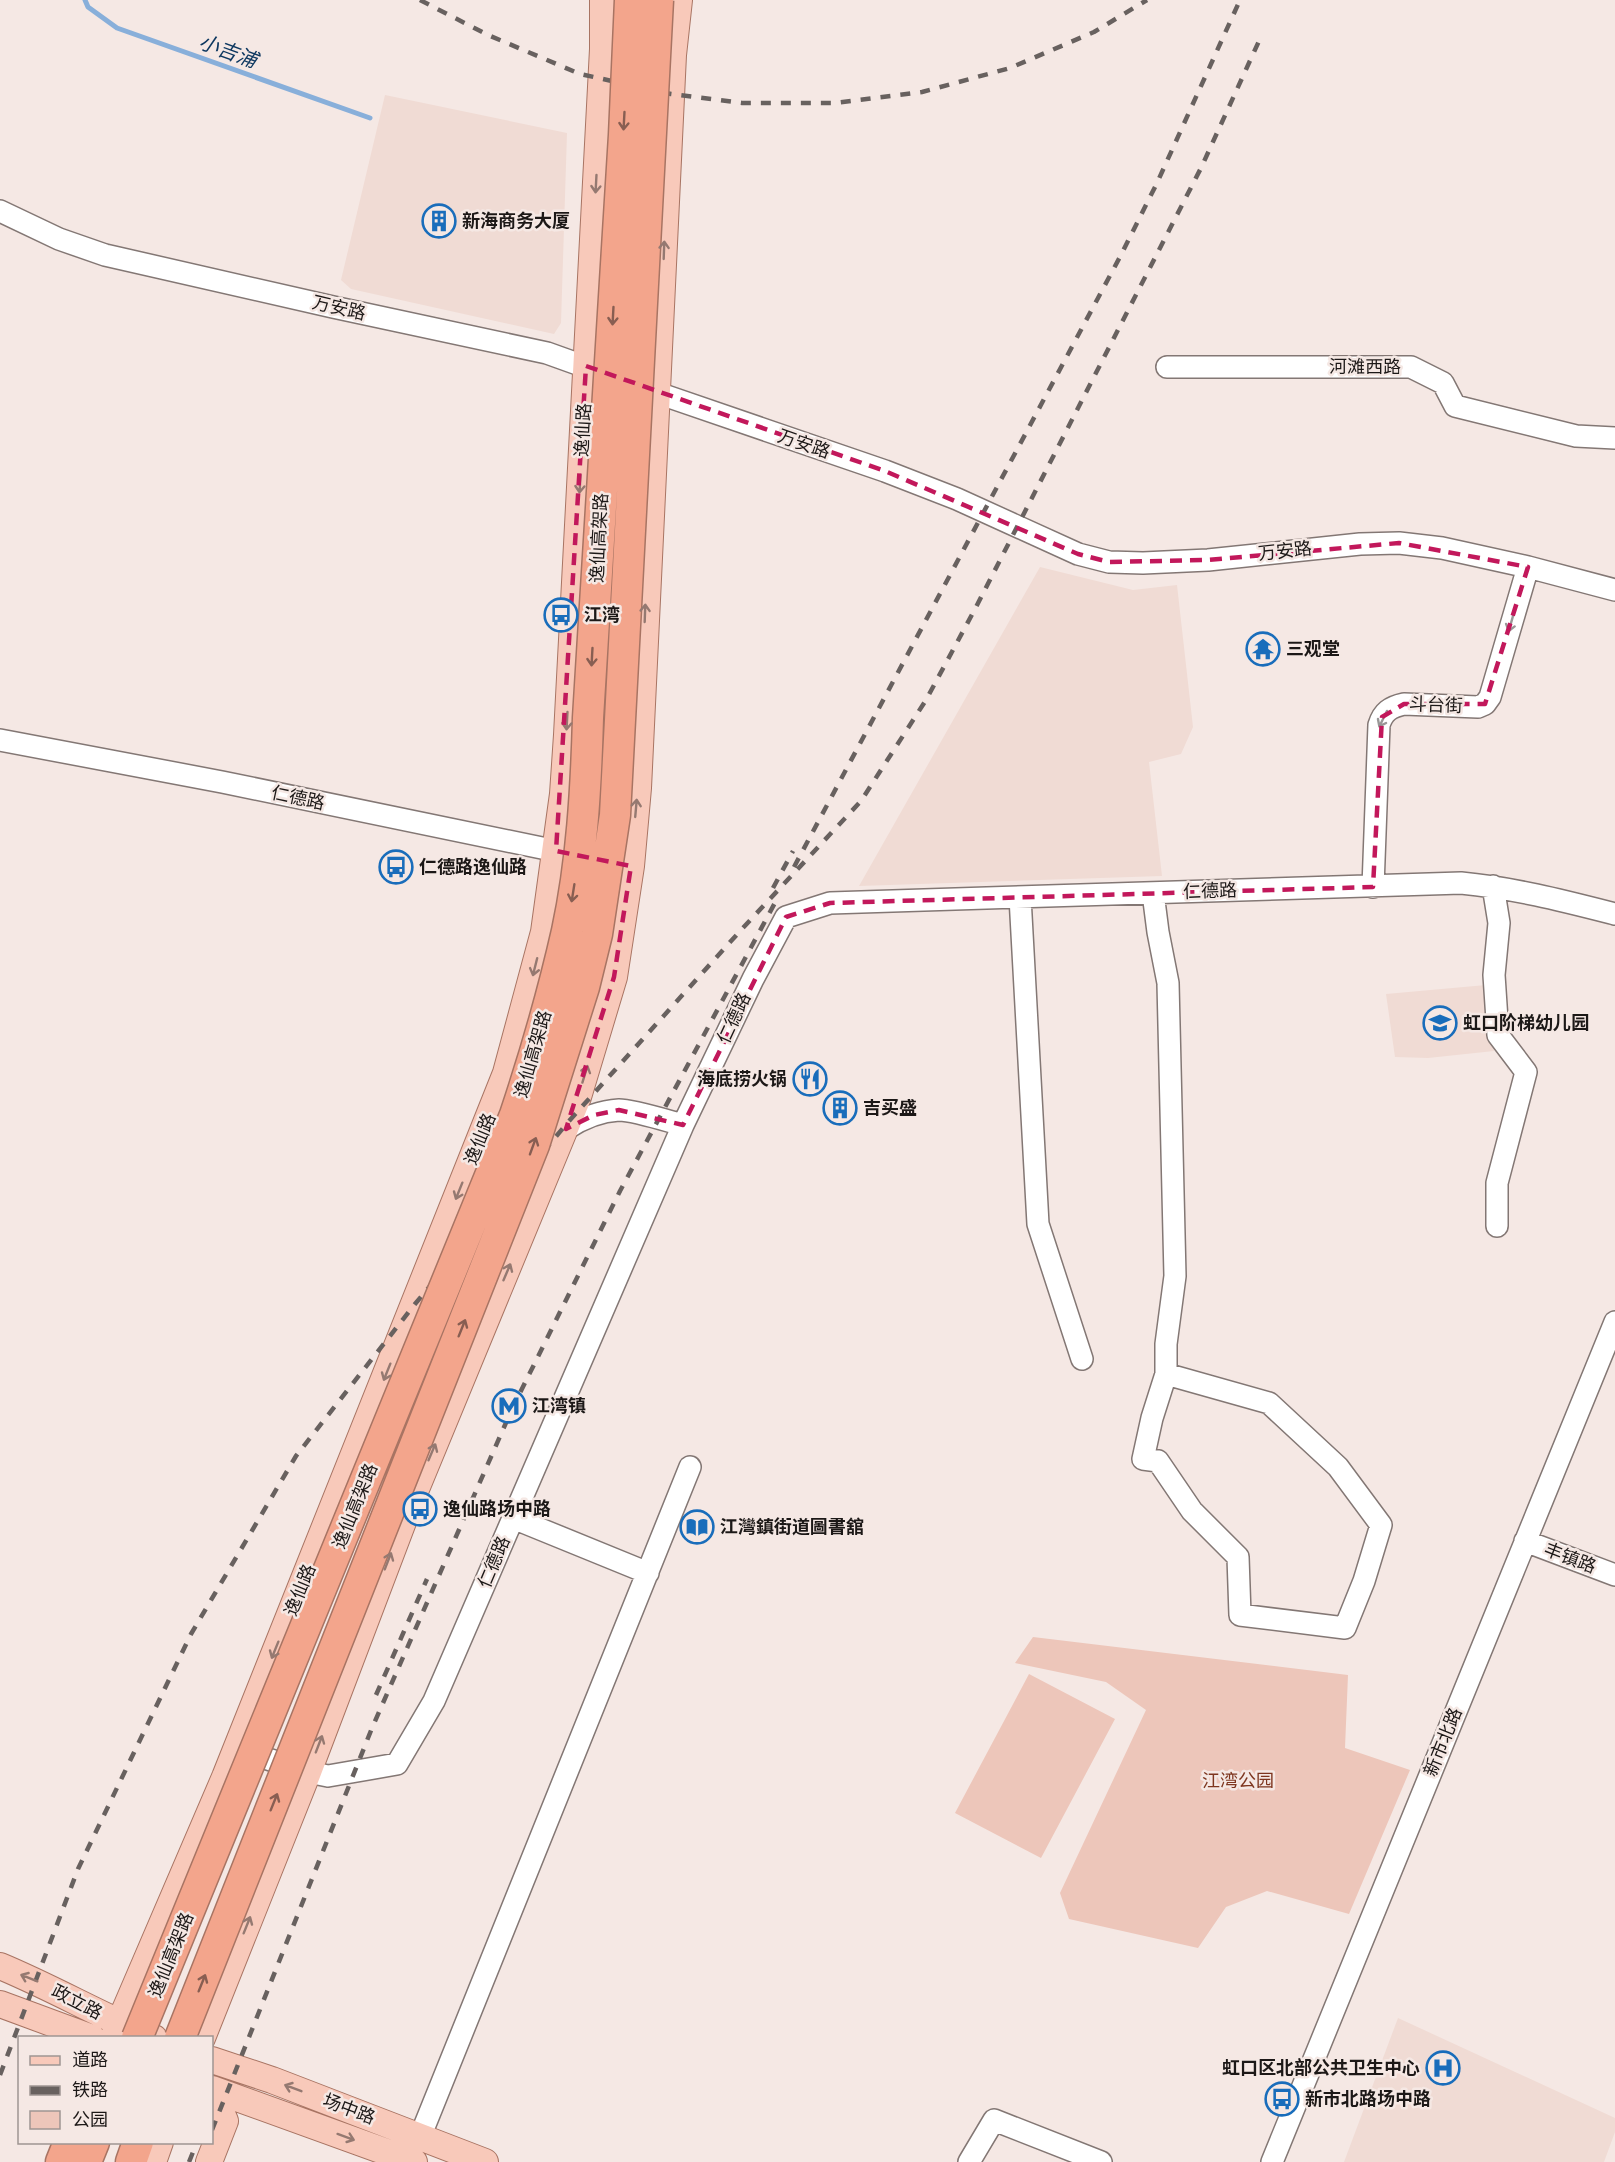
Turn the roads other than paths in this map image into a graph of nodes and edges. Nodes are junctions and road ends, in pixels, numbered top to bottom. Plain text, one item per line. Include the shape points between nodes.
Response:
1 (603, 0) edge
2 (630, 0) edge
3 (657, 0) edge
4 (679, 0) edge
5 (603, 49) junction
6 (673, 55) junction
7 (0, 211) edge
8 (586, 366) junction
9 (1167, 368) dead end
10 (658, 394) junction
11 (1615, 438) edge
12 (1528, 567) junction
13 (1615, 590) edge
14 (0, 740) edge
15 (556, 851) junction
16 (631, 866) junction
17 (1493, 886) junction
18 (1373, 887) junction
19 (1153, 893) junction
20 (1020, 897) junction
21 (1615, 914) edge
22 (683, 1125) junction
23 (566, 1129) junction
24 (1497, 1226) dead end
25 (1615, 1322) edge
26 (1082, 1359) dead end
27 (1166, 1374) junction
28 (690, 1467) dead end
29 (513, 1518) junction
30 (1525, 1540) junction
31 (648, 1573) junction
32 (1615, 1575) edge
33 (236, 1749) junction
34 (308, 1772) junction
35 (0, 1966) edge
36 (0, 2004) edge
37 (123, 2033) edge
38 (89, 2036) edge
39 (146, 2036) edge
40 (180, 2036) edge
41 (202, 2036) edge
42 (213, 2060) edge
43 (213, 2090) edge
44 (213, 2092) edge
45 (420, 2137) junction
46 (66, 2144) edge
47 (66, 2144) edge
48 (76, 2144) edge
49 (93, 2144) edge
50 (137, 2144) edge
51 (159, 2144) edge
52 (54, 2162) edge
53 (61, 2162) edge
54 (74, 2162) edge
55 (86, 2162) edge
56 (131, 2162) edge
57 (153, 2162) edge
58 (209, 2162) edge
59 (414, 2162) edge
60 (485, 2162) edge
61 (969, 2162) edge
62 (1101, 2162) edge
63 (1272, 2162) edge

1 - 5 main road, 逸仙路
2 -> 37 highway, 逸仙高架路, bridge via 585,798 560,958 515,1115
40 -> 3 highway, 逸仙高架路, bridge via 534,1145 571,1033 594,944 615,815
4 - 6 main road
5 - 6 main road via 613,66 639,76 664,70
5 -> 8 main road, 逸仙路
10 -> 6 main road
7 - 8 street, 万安路 via 59,239 105,255 547,353
8 - 10 street, 万安路
8 -> 15 main road, 逸仙路 via 567,735
9 - 11 street, 河滩西路 via 1411,368 1443,383 1455,406 1576,436
10 - 12 street, 万安路 via 885,471 1078,554 1109,562 1208,560 1399,543
16 -> 10 main road
12 - 13 street, 万安路
12 -> 18 street, 斗台街 via 1485,704 1404,704 1394,706 1382,717
14 - 15 street, 仁德路
15 - 16 street, 仁德路
15 -> 33 main road, 逸仙路 via 544,932 506,1073
23 -> 16 main road via 614,977
17 - 18 street, 仁德路 via 1461,883
17 - 21 street, 仁德路
17 - 24 street via 1499,923 1494,975 1498,1035 1526,1072 1497,1182
18 - 19 street, 仁德路
19 - 20 street, 仁德路
19 - 27 street via 1168,995 1175,1276
20 - 22 street, 仁德路 via 830,903 786,917
20 - 26 street via 1038,1224
22 - 23 street via 619,1110 594,1115
22 - 29 street, 仁德路
34 -> 23 main road via 409,1506
25 - 30 street, 新市北路
27 - 27 street via 1143,1459 1158,1461 1192,1511 1238,1557 1240,1615 1345,1628 1381,1525 1338,1467 1269,1403
28 - 31 street
29 - 31 street
29 - 34 street, 仁德路 via 434,1701 397,1764 328,1776
30 - 32 street, 丰镇路
30 - 63 street, 新市北路
31 - 45 street
33 - 34 street, 仁德路
33 - 37 main road, 逸仙路
41 -> 34 main road
37 -> 35 main road, 政立路 via 37,1981
36 - 38 main road, 政立路
37 - 39 main road, 政立路
45 -> 42 main road, 场中路
43 -> 59 main road, 场中路
44 - 58 main road via 225,2121
45 - 60 main road, 场中路
46 - 52 main road
47 - 53 highway
48 - 54 main road
49 - 55 highway
50 - 56 highway
51 - 57 main road
61 - 62 street via 994,2120

